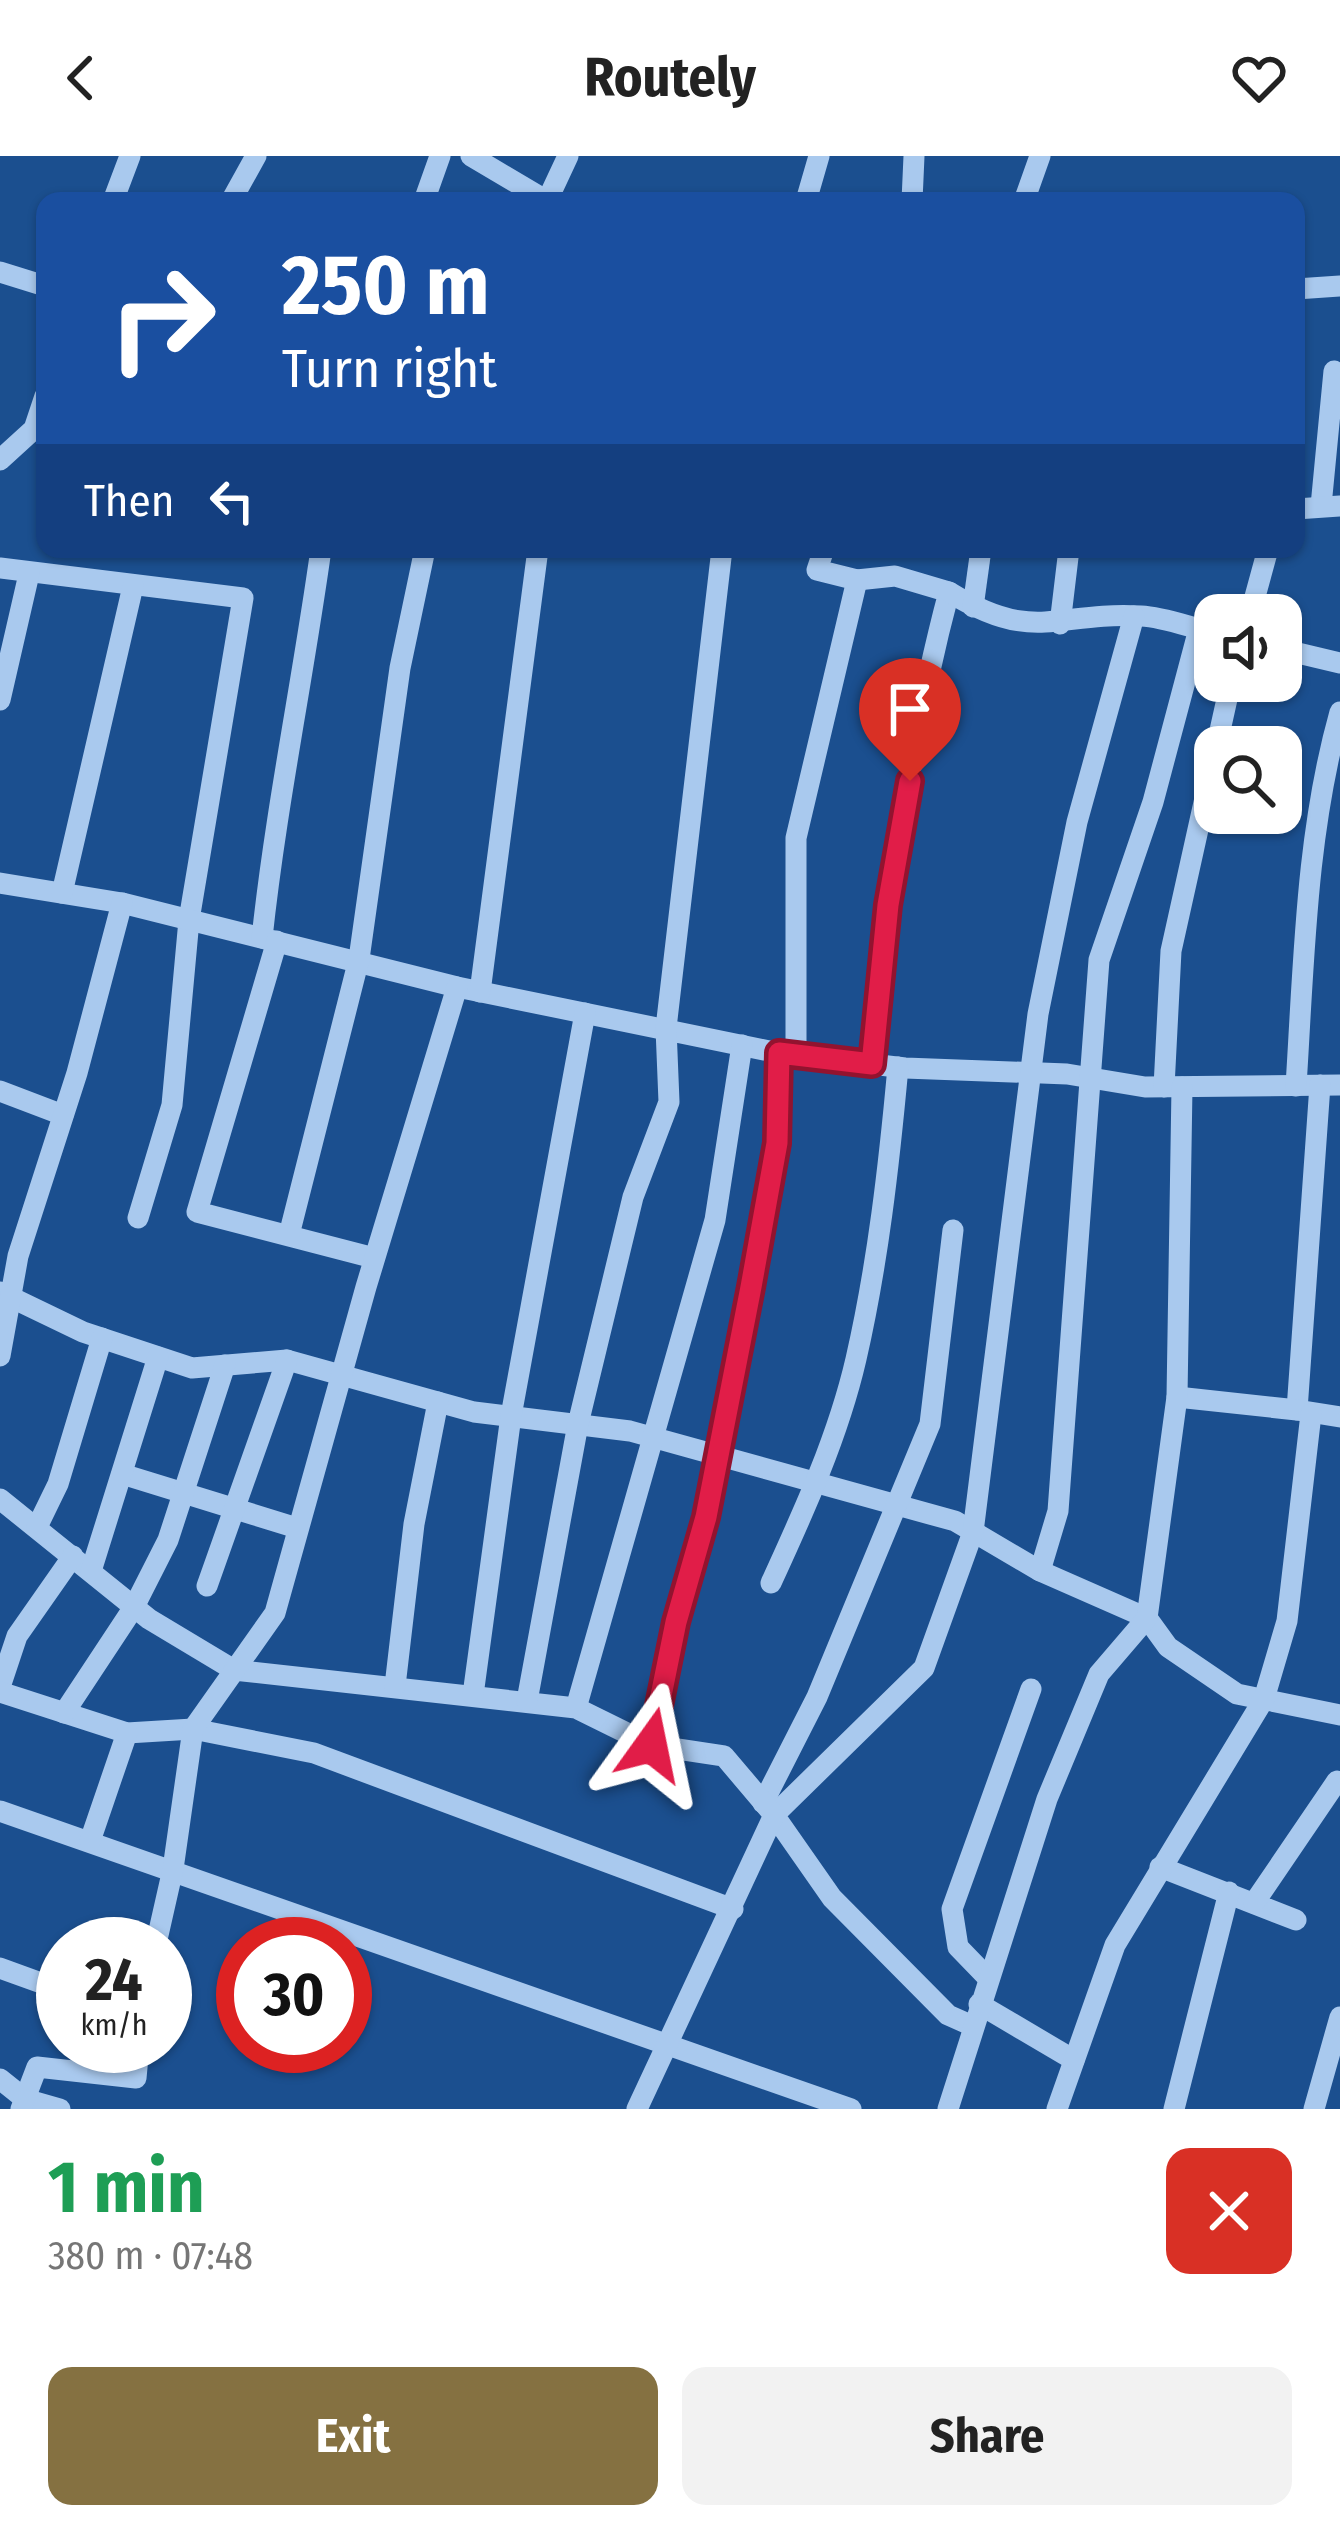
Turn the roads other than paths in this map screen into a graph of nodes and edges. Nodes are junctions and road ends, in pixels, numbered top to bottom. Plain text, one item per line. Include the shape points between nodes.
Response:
1 (130, 156) edge
2 (256, 156) edge
3 (440, 156) edge
4 (568, 156) edge
5 (819, 156) edge
6 (914, 156) edge
7 (1040, 156) edge
8 (476, 157) edge
9 (116, 192) edge
10 (236, 192) edge
11 (427, 192) edge
12 (532, 192) edge
13 (551, 192) edge
14 (809, 192) edge
15 (912, 192) edge
16 (1027, 192) edge
17 (0, 272) edge
18 (36, 283) edge
19 (1340, 286) edge
20 (1305, 288) edge
21 (1334, 371) dead end
22 (36, 423) edge
23 (0, 460) edge
24 (1330, 506) edge
25 (320, 558) edge
26 (423, 558) edge
27 (537, 558) edge
28 (721, 558) edge
29 (821, 558) edge
30 (980, 558) edge
31 (1068, 558) edge
32 (1266, 558) edge
33 (0, 568) edge
34 (29, 574) junction
35 (857, 580) junction
36 (133, 586) junction
37 (949, 592) junction
38 (1256, 594) edge
39 (973, 607) junction
40 (1134, 616) junction
41 (1060, 624) junction
42 (1194, 628) edge
43 (1302, 654) edge
44 (1340, 663) edge
45 (1194, 672) edge
46 (0, 700) edge
47 (1226, 702) edge
48 (1340, 716) edge
49 (0, 883) edge
50 (62, 893) junction
51 (122, 903) junction
52 (189, 920) junction
53 (269, 939) junction
54 (359, 959) junction
55 (468, 990) junction
56 (585, 1012) junction
57 (665, 1028) junction
58 (742, 1045) junction
59 (787, 1053) junction
60 (872, 1064) junction
61 (898, 1067) junction
62 (1028, 1072) junction
63 (1087, 1077) junction
64 (1330, 1085) edge
65 (1296, 1086) junction
66 (1173, 1087) junction
67 (0, 1091) edge
68 (63, 1115) junction
69 (138, 1218) dead end
70 (953, 1230) dead end
71 (289, 1235) junction
72 (374, 1258) junction
73 (6, 1295) edge
74 (102, 1338) junction
75 (0, 1356) edge
76 (158, 1357) junction
77 (287, 1360) junction
78 (224, 1365) junction
79 (340, 1375) junction
80 (1177, 1397) junction
81 (438, 1402) junction
82 (1304, 1412) junction
83 (511, 1416) junction
84 (1340, 1417) edge
85 (578, 1424) junction
86 (653, 1437) junction
87 (717, 1454) junction
88 (122, 1474) junction
89 (817, 1481) junction
90 (184, 1496) junction
91 (0, 1499) edge
92 (897, 1504) junction
93 (236, 1513) junction
94 (38, 1527) junction
95 (297, 1528) junction
96 (973, 1532) junction
97 (73, 1556) junction
98 (91, 1570) junction
99 (1040, 1571) junction
100 (771, 1583) dead end
101 (207, 1586) dead end
102 (134, 1607) junction
103 (1147, 1618) junction
104 (234, 1670) junction
105 (395, 1686) junction
106 (0, 1689) edge
107 (1030, 1689) dead end
108 (473, 1695) junction
109 (1264, 1700) junction
110 (527, 1701) junction
111 (576, 1708) junction
112 (64, 1712) junction
113 (1340, 1715) edge
114 (193, 1729) junction
115 (127, 1733) junction
116 (651, 1745) junction
117 (1337, 1781) dead end
118 (768, 1809) junction
119 (0, 1810) edge
120 (90, 1841) junction
121 (1160, 1867) junction
122 (173, 1869) junction
123 (1229, 1892) junction
124 (1254, 1903) junction
125 (733, 1909) junction
126 (161, 1917) edge
127 (1296, 1920) dead end
128 (0, 1968) edge
129 (988, 1977) junction
130 (36, 1981) edge
131 (976, 2015) junction
132 (1340, 2017) edge
133 (668, 2045) junction
134 (1074, 2060) junction
135 (36, 2069) edge
136 (95, 2073) edge
137 (136, 2073) edge
138 (0, 2079) edge
139 (23, 2104) edge
140 (60, 2109) edge
141 (637, 2109) edge
142 (851, 2109) edge
143 (948, 2109) edge
144 (1057, 2109) edge
145 (1174, 2109) edge
146 (1314, 2109) edge

1 - 9 street
2 - 10 street
3 - 11 street
4 - 13 street
5 - 14 street
6 - 15 street
7 - 16 street
8 - 12 street
17 - 18 street
19 - 20 street
21 - 24 street
22 - 23 street
25 - 53 street via 273,832
26 - 54 street
27 - 55 street
28 - 57 street
29 - 35 street via 817,571
30 - 39 street
31 - 41 street
32 - 38 street
33 - 34 street
34 - 36 street
34 - 46 street
35 - 37 street via 895,576
35 - 59 street via 796,838
36 - 50 street
36 - 52 street via 243,598
37 - 39 street
37 - 60 street via 888,905
39 - 41 street via 994,620
40 - 41 street
40 - 42 street
40 - 62 street via 1077,822
43 - 44 street
45 - 63 street via 1099,960
47 - 66 street via 1171,951
48 - 65 street via 1326,761 1309,895
49 - 50 street
50 - 51 street
51 - 52 street
51 - 68 street
52 - 53 street
52 - 69 street via 172,1106
53 - 54 street
53 - 71 street via 197,1212
54 - 55 street
54 - 71 street
55 - 56 street
55 - 72 street
56 - 57 street
56 - 83 street
57 - 58 street
57 - 85 street via 669,1102 633,1197
58 - 59 street
58 - 86 street via 715,1220
59 - 60 street
59 - 87 street
60 - 61 street
61 - 62 street
61 - 89 street via 888,1180 855,1362
62 - 63 street
62 - 96 street
63 - 66 street
63 - 99 street via 1058,1510
64 - 65 street
64 - 82 street
65 - 66 street
66 - 80 street
67 - 68 street
68 - 73 street
70 - 92 street via 930,1424
71 - 72 street
72 - 79 street
73 - 74 street
73 - 75 street
74 - 76 street
74 - 94 street
76 - 78 street via 192,1368
76 - 88 street
77 - 78 street
77 - 79 street
77 - 93 street
78 - 90 street
79 - 81 street
79 - 95 street
80 - 82 street
80 - 103 street
81 - 83 street
81 - 105 street
82 - 84 street
82 - 109 street via 1287,1621
83 - 85 street
83 - 108 street
85 - 86 street
85 - 110 street
86 - 87 street
86 - 111 street
87 - 89 street
87 - 116 street
88 - 90 street
88 - 98 street
89 - 92 street
89 - 100 street
90 - 93 street
90 - 102 street
91 - 94 street
92 - 96 street
92 - 118 street
93 - 95 street
93 - 101 street
94 - 97 street
95 - 104 street via 275,1613
96 - 99 street
96 - 118 street via 924,1669
97 - 98 street
97 - 106 street via 17,1636
98 - 102 street
99 - 103 street
102 - 104 street
102 - 112 street
103 - 109 street via 1168,1647 1237,1694
103 - 129 street via 1099,1674 1047,1798
104 - 105 street
104 - 114 street
105 - 108 street
106 - 112 street
107 - 129 street via 952,1909 958,1947
108 - 110 street
109 - 113 street
109 - 121 street
110 - 111 street
111 - 116 street
112 - 115 street
114 - 115 street
114 - 122 street
114 - 125 street via 314,1753
115 - 120 street
116 - 118 street via 724,1756
117 - 124 street
118 - 125 street
118 - 131 street via 832,1898 948,2015
119 - 120 street
120 - 122 street
121 - 123 street
121 - 134 street via 1115,1945
122 - 126 street
122 - 133 street
123 - 124 street
123 - 145 street
124 - 127 street
125 - 133 street
128 - 130 street
129 - 131 street
131 - 134 street
131 - 143 street
132 - 146 street
133 - 141 street
133 - 142 street
134 - 144 street
135 - 139 street
136 - 137 street
138 - 139 street
139 - 140 street

